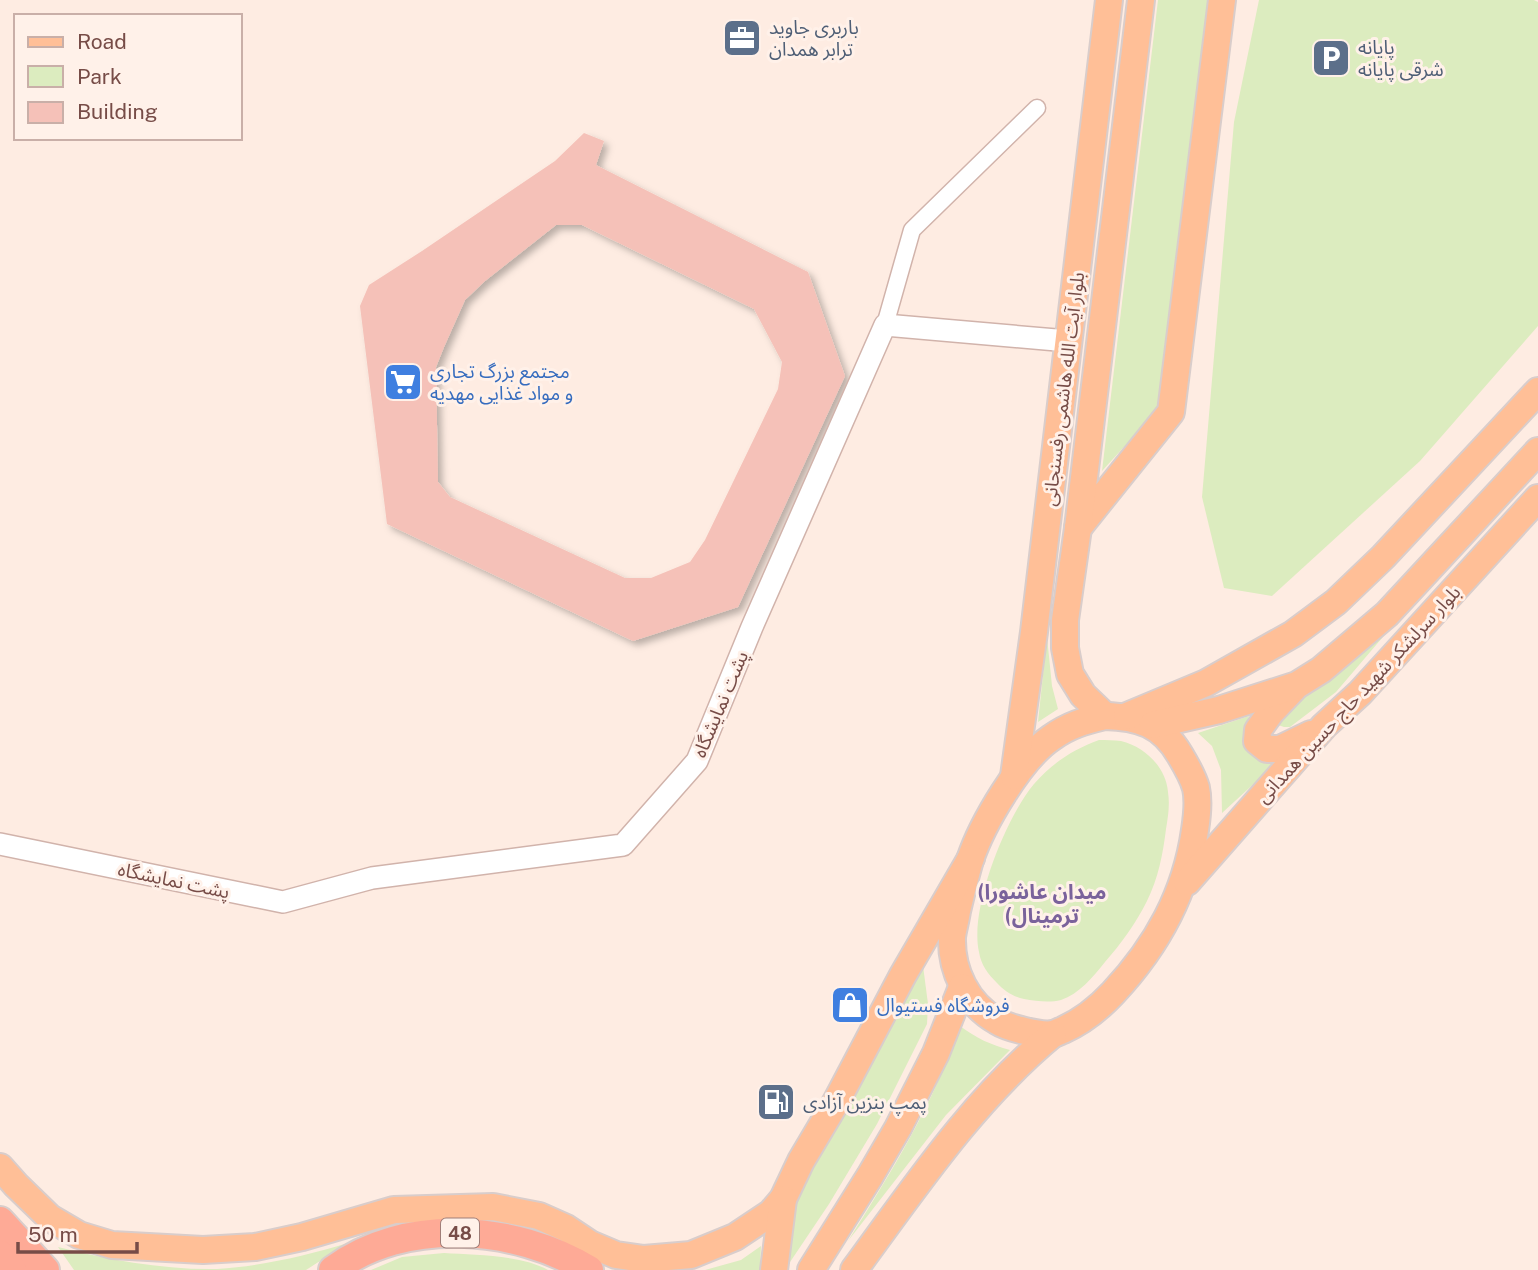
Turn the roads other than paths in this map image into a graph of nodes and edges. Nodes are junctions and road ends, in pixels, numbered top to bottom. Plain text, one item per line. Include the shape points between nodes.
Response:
1 (1109, 0) edge
2 (1141, 0) edge
3 (1222, 0) edge
4 (1037, 108) dead end
5 (885, 325) junction
6 (1068, 341) junction
7 (1099, 344) junction
8 (1538, 391) edge
9 (1538, 451) edge
10 (1538, 498) edge
11 (1077, 528) junction
12 (1297, 685) junction
13 (1116, 716) junction
14 (1153, 725) junction
15 (1324, 726) junction
16 (1014, 777) junction
17 (0, 844) edge
18 (971, 858) junction
19 (1179, 891) junction
20 (962, 987) junction
21 (1053, 1034) junction
22 (0, 1167) edge
23 (783, 1199) junction
24 (0, 1221) edge
25 (0, 1255) edge
26 (12, 1270) edge
27 (45, 1270) edge
28 (333, 1270) edge
29 (589, 1270) edge
30 (774, 1270) edge
31 (811, 1270) edge
32 (854, 1270) edge

1 - 6 main road, بلوار آیت الله هاشمی رفسنجانی
2 - 7 main road, بلوار آیت الله هاشمی رفسنجانی
3 - 11 main road via 1171,412
4 - 5 street via 912,230
5 - 6 street
5 - 17 street, پشت نمایشگاه via 697,761 624,845 372,878 283,902
6 - 7 main road
6 - 16 main road, بلوار آیت الله هاشمی رفسنجانی
7 - 11 main road, بلوار آیت الله هاشمی رفسنجانی
8 - 13 main road via 1336,602 1293,634 1206,684
9 - 12 main road, بلوار سرلشکر شهید حاج حسین همدانی via 1387,614
10 - 15 main road, بلوار سرلشکر شهید حاج حسین همدانی via 1360,693
11 - 13 main road, بلوار آیت الله هاشمی رفسنجانی via 1065,620 1070,674 1083,695
12 - 14 main road, بلوار سرلشکر شهید حاج حسین همدانی
12 - 15 main road via 1258,730 1257,741 1267,749 1280,749
13 - 14 main road
13 - 16 main road via 1079,722 1050,738
14 - 19 main road via 1173,743 1196,788 1191,857
15 - 19 main road, بلوار سرلشکر شهید حاج حسین همدانی
16 - 18 main road
18 - 20 main road via 952,936
18 - 23 main road
19 - 21 main road via 1150,949 1128,978 1097,1010
20 - 21 main road via 998,1022
20 - 31 main road via 936,1053 898,1128
21 - 32 main road via 971,1115
22 - 23 main road via 50,1218 79,1235 111,1245 203,1250 255,1247 394,1210 493,1207 538,1216 616,1255 644,1259 691,1255 735,1237 771,1213
23 - 30 main road
24 - 27 highway
25 - 26 highway
28 - 29 highway, 48 via 382,1244 461,1233 534,1245

